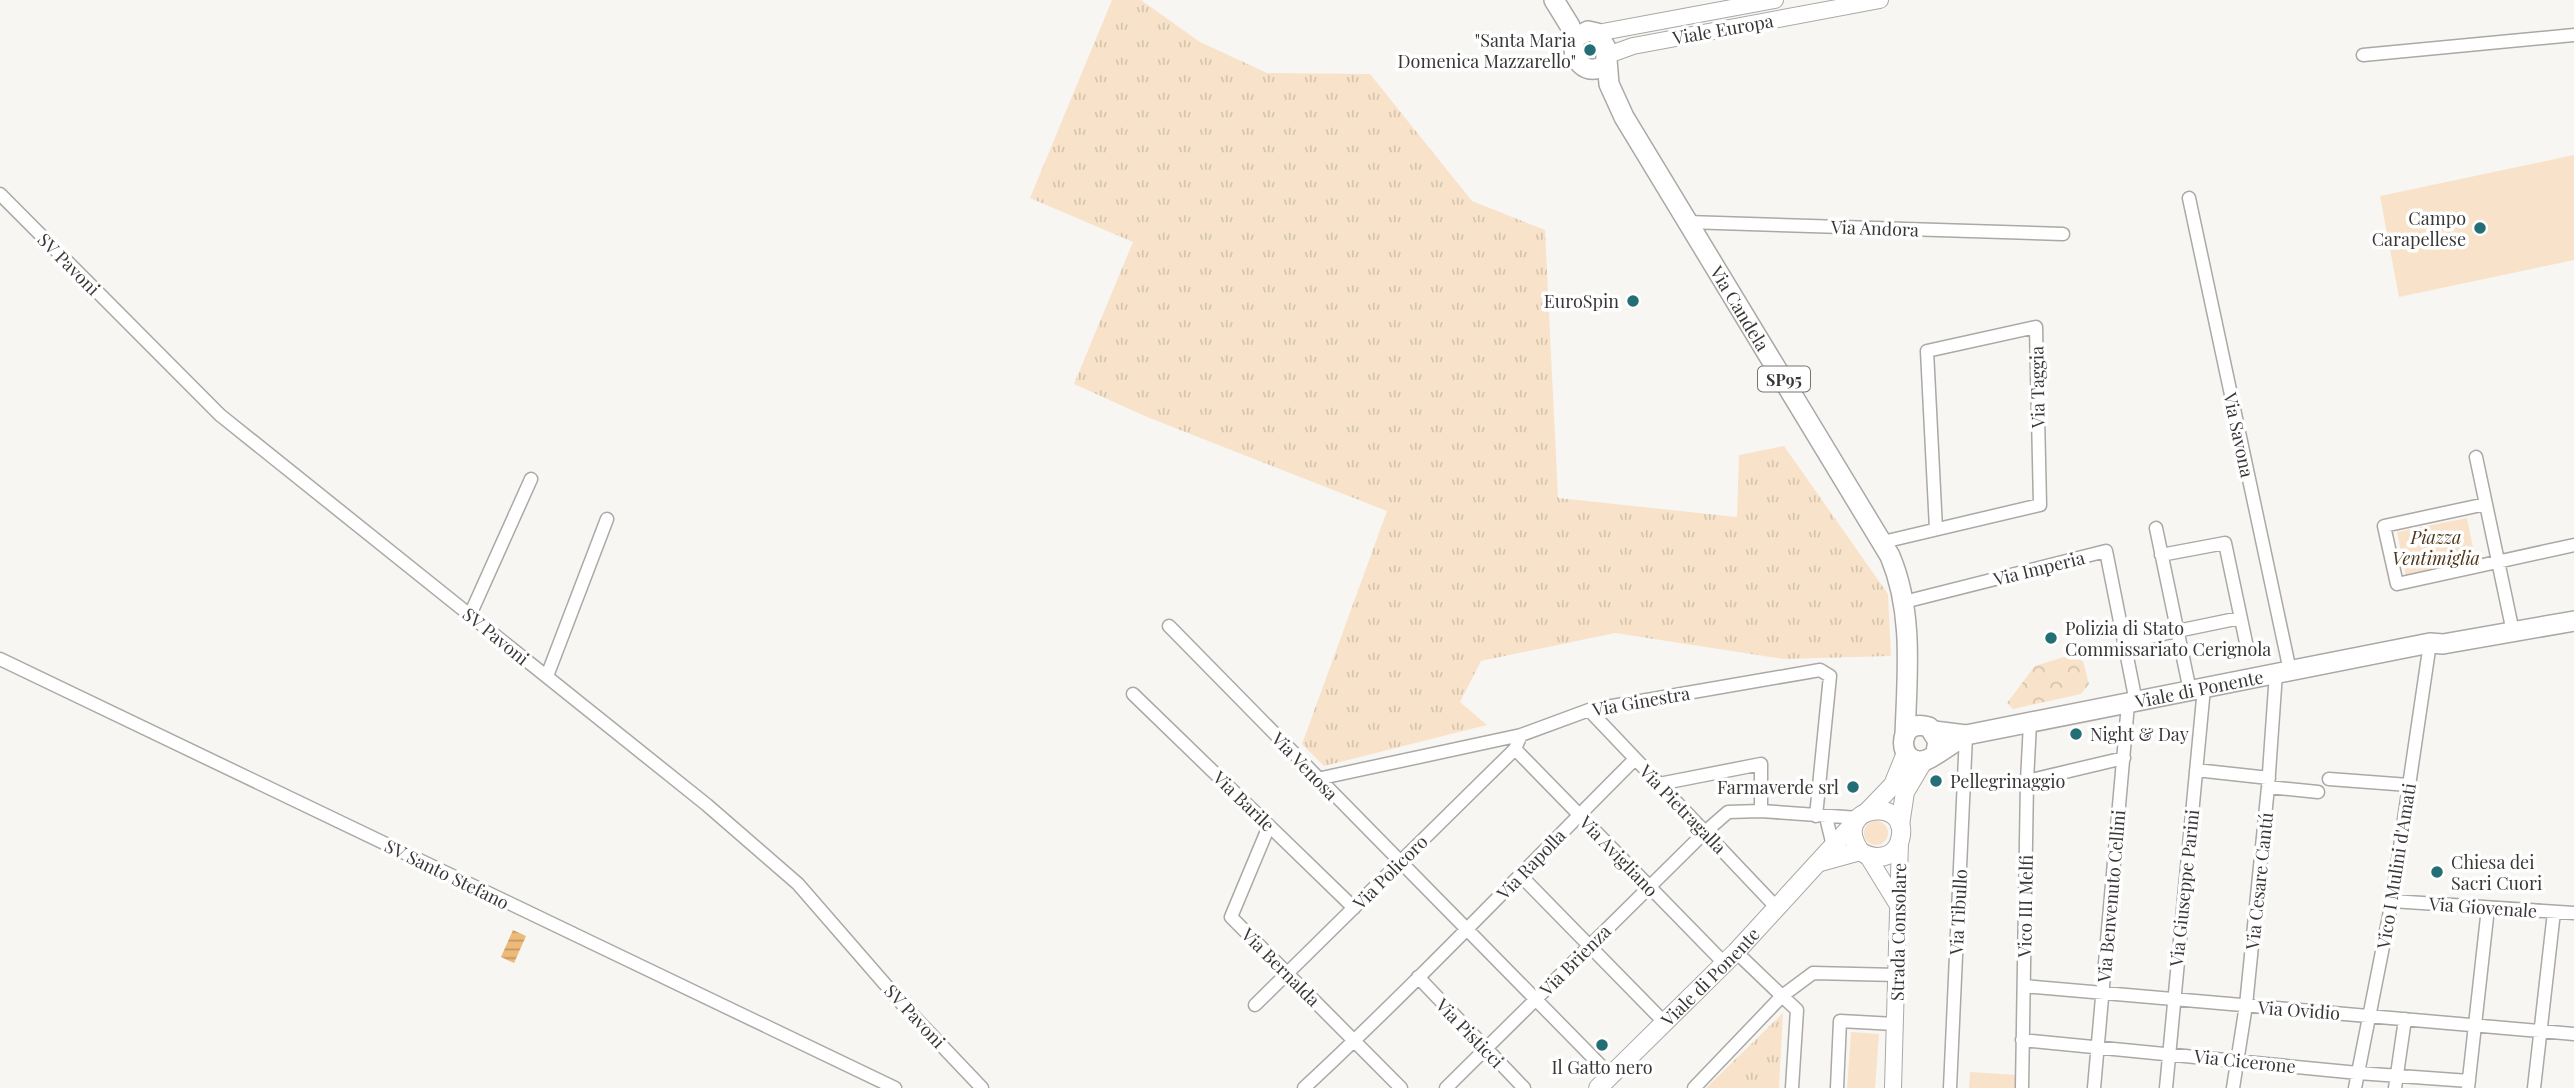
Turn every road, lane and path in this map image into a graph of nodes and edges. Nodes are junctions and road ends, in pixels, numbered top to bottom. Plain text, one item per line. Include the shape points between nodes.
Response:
1 (1554, 0) edge
2 (1775, 0) edge
3 (1880, 0) edge
4 (1585, 35) junction
5 (2574, 35) edge
6 (2362, 55) dead end
7 (1602, 62) junction
8 (0, 194) edge
9 (2189, 198) dead end
10 (1687, 222) junction
11 (2063, 234) dead end
12 (2476, 457) dead end
13 (531, 478) dead end
14 (2486, 505) junction
15 (607, 519) dead end
16 (2156, 528) dead end
17 (1936, 529) junction
18 (1883, 542) junction
19 (2574, 545) edge
20 (2161, 555) junction
21 (2499, 562) junction
22 (1904, 602) junction
23 (2574, 607) edge
24 (470, 615) junction
25 (2241, 618) junction
26 (2574, 621) edge
27 (1169, 626) dead end
28 (2512, 627) junction
29 (2176, 632) junction
30 (2124, 642) junction
31 (2430, 643) junction
32 (2248, 652) dead end
33 (0, 659) edge
34 (2283, 672) junction
35 (547, 676) junction
36 (2197, 689) junction
37 (1907, 691) junction
38 (1133, 694) dead end
39 (2132, 703) junction
40 (1588, 710) junction
41 (2030, 723) junction
42 (1929, 728) junction
43 (1521, 735) junction
44 (1966, 735) junction
45 (1515, 749) junction
46 (1918, 750) junction
47 (2124, 758) junction
48 (1635, 759) junction
49 (2196, 771) junction
50 (1317, 779) junction
51 (2329, 779) dead end
52 (2027, 781) junction
53 (2269, 783) junction
54 (1659, 784) junction
55 (2409, 785) junction
56 (2318, 792) dead end
57 (1761, 811) junction
58 (1579, 815) junction
59 (1821, 816) junction
60 (1861, 817) junction
61 (1269, 826) junction
62 (1705, 832) junction
63 (1900, 833) junction
64 (1833, 846) junction
65 (1863, 853) junction
66 (1400, 862) junction
67 (1816, 863) junction
68 (1521, 876) junction
69 (1649, 887) junction
70 (2392, 901) junction
71 (1899, 906) junction
72 (1354, 908) junction
73 (2488, 908) junction
74 (1778, 909) junction
75 (2554, 912) junction
76 (2574, 913) edge
77 (1466, 929) junction
78 (1590, 946) junction
79 (1730, 958) junction
80 (1287, 974) junction
81 (1897, 975) junction
82 (1418, 977) junction
83 (2024, 986) junction
84 (2102, 992) junction
85 (1782, 996) junction
86 (1535, 1000) junction
87 (2173, 1000) junction
88 (1255, 1005) dead end
89 (2246, 1005) junction
90 (2370, 1015) junction
91 (2405, 1019) junction
92 (1665, 1023) junction
93 (1895, 1024) junction
94 (2475, 1026) junction
95 (2541, 1032) junction
96 (2574, 1034) edge
97 (2022, 1040) junction
98 (1354, 1041) junction
99 (2098, 1047) junction
100 (1485, 1049) junction
101 (2169, 1052) junction
102 (2236, 1060) junction
103 (2358, 1073) junction
104 (2396, 1081) edge
105 (1604, 1082) edge
106 (2468, 1085) edge
107 (895, 1088) edge
108 (982, 1088) edge
109 (1304, 1088) edge
110 (1401, 1088) edge
111 (1446, 1088) edge
112 (1524, 1088) edge
113 (1694, 1088) edge
114 (1792, 1088) edge
115 (1838, 1088) edge
116 (1893, 1088) edge
117 (1950, 1088) edge
118 (2022, 1088) edge
119 (2094, 1088) edge
120 (2166, 1088) edge
121 (2233, 1088) edge
122 (2355, 1088) edge
123 (2534, 1088) edge

1 - 4 main road via 1566,19
2 - 4 street, Viale Europa
3 - 7 street, Viale Europa via 1633,46
4 - 7 main road, Via Candela / SP95
4 - 7 main road, Via Candela / SP95 via 1574,51 1577,60 1584,67
5 - 6 street
7 - 10 main road, Via Candela / SP95 via 1624,117
8 - 24 street, SV Pavoni via 220,415
9 - 34 street, Via Savona
10 - 11 street, Via Andora
10 - 18 main road, Via Candela / SP95
12 - 14 street
13 - 24 street
14 - 21 street
14 - 21 street via 2384,526 2398,584
15 - 35 street
16 - 20 street, Via Giuseppe Parini
17 - 17 street, Via Taggia via 2040,505 2036,327 1927,351
17 - 18 street, Via Taggia
18 - 22 main road, Via Candela / SP95
19 - 21 street
20 - 25 street via 2225,543
20 - 29 street, Via Giuseppe Parini
21 - 28 street
22 - 30 street, Via Imperia via 2106,551
22 - 37 main road, Via Candela / SP95
23 - 28 main road, Viale di Ponente
24 - 35 street, SV Pavoni
25 - 29 street
25 - 32 street
26 - 28 main road, Viale di Ponente
27 - 50 street, Via Venosa
28 - 31 main road, Viale di Ponente
29 - 30 street
29 - 36 street, Via Giuseppe Parini
30 - 39 street, Via Imperia
31 - 34 main road, Viale di Ponente
31 - 55 street, Vico I Mulini d'Amati
33 - 107 street, SV Santo Stefano
34 - 36 main road, Viale di Ponente
34 - 53 street, Via Cesare Cantú
35 - 108 street, SV Pavoni via 707,804 798,884
36 - 39 main road, Viale di Ponente
36 - 49 street, Via Giuseppe Parini
37 - 42 main road, Via Candela / SP95 via 1914,713
37 - 46 main road, Via Candela / SP95
38 - 61 street, Via Barile
39 - 41 main road, Viale di Ponente
39 - 47 street, Via Benvenuto Cellini
40 - 43 street, Via Ginestra
40 - 48 street, Via Pietragalla
40 - 59 street, Via Ginestra via 1820,670 1830,676
41 - 44 main road, Viale di Ponente
41 - 52 street, Vico III Melfi
42 - 44 main road, Viale di Ponente
42 - 46 main road, Viale di Ponente via 1938,741
42 - 46 main road via 1913,727
43 - 45 street, Via Policoro
43 - 50 street, Via Ginestra
44 - 46 main road, Viale di Ponente
44 - 117 street, Via Tibullo
45 - 58 street, Via Avigliano
45 - 66 street, Via Policoro
46 - 60 main road, Viale di Ponente via 1893,785
46 - 63 main road, Viale di Ponente via 1905,792
47 - 52 street
47 - 84 street, Via Benvenuto Cellini
48 - 54 street, Via Pietragalla
48 - 58 street, Via Rapolla
49 - 53 street
49 - 87 street, Via Giuseppe Parini
50 - 66 street, Via Venosa
51 - 55 street
52 - 83 street, Vico III Melfi
53 - 56 street
53 - 89 street, Via Cesare Cantú
54 - 57 street via 1761,764
54 - 62 street, Via Pietragalla
55 - 70 street, Vico I Mulini d'Amati
57 - 59 street, Via Brienza
57 - 62 street, Via Brienza via 1728,812
58 - 68 street, Via Rapolla
58 - 69 street, Via Avigliano
59 - 60 street, Via Brienza
59 - 64 street
60 - 63 main road via 1875,809 1890,813
60 - 64 main road, Viale di Ponente
60 - 65 main road via 1853,836
61 - 72 street, Via Barile
61 - 80 street, Via Bernalda via 1231,917
62 - 69 street, Via Brienza
62 - 74 street, Via Pietragalla
63 - 65 main road via 1896,848 1883,857
63 - 71 street, Strada Consolare
64 - 67 main road, Viale di Ponente
65 - 67 main road
65 - 71 street
66 - 72 street, Via Policoro
66 - 77 street, Via Venosa
67 - 74 main road, Viale di Ponente
68 - 77 street, Via Rapolla
68 - 78 street
69 - 78 street, Via Brienza
69 - 79 street, Via Avigliano
70 - 73 street, Via Giovenale
70 - 90 street, Vico I Mulini d'Amati
71 - 81 street, Strada Consolare
72 - 80 street, Via Policoro
73 - 75 street, Via Giovenale
73 - 94 street
74 - 79 main road, Viale di Ponente
75 - 76 street, Via Giovenale
75 - 95 street
77 - 82 street, Via Rapolla
77 - 86 street, Via Venosa
78 - 86 street, Via Brienza
78 - 92 street
79 - 85 street, Via Avigliano
79 - 92 main road, Viale di Ponente
80 - 88 street, Via Policoro
80 - 98 street, Via Bernalda
81 - 85 street via 1813,973
81 - 93 street, Strada Consolare
82 - 98 street
82 - 100 street, Via Pisticci
83 - 84 street, Via Ovidio
83 - 97 street, Vico III Melfi
84 - 87 street, Via Ovidio
84 - 99 street, Via Benvenuto Cellini
85 - 113 street
85 - 114 street via 1797,1010
86 - 100 street, Via Brienza
86 - 105 street
87 - 89 street, Via Ovidio
87 - 101 street, Via Giuseppe Parini
89 - 90 street, Via Ovidio
89 - 102 street, Via Cesare Cantú
90 - 91 street, Via Ovidio
90 - 103 street, Vico I Mulini d'Amati
91 - 94 street, Via Ovidio
91 - 104 street
92 - 105 main road, Viale di Ponente
93 - 115 street, Strada Consolare via 1840,1021
93 - 116 street, Strada Consolare
94 - 95 street, Via Ovidio
94 - 106 street
95 - 96 street, Via Ovidio
95 - 123 street
97 - 99 street, Via Cicerone
97 - 118 street, Vico III Melfi
98 - 109 street
98 - 110 street, Via Bernalda
99 - 101 street, Via Cicerone
99 - 119 street, Via Benvenuto Cellini
100 - 111 street, Via Brienza
100 - 112 street, Via Pisticci
101 - 102 street, Via Cicerone
101 - 120 street, Via Giuseppe Parini
102 - 103 street, Via Cicerone
102 - 121 street, Via Cesare Cantú
103 - 104 street, Via Cicerone
103 - 122 street, Vico I Mulini d'Amati
104 - 106 street, Via Cicerone

